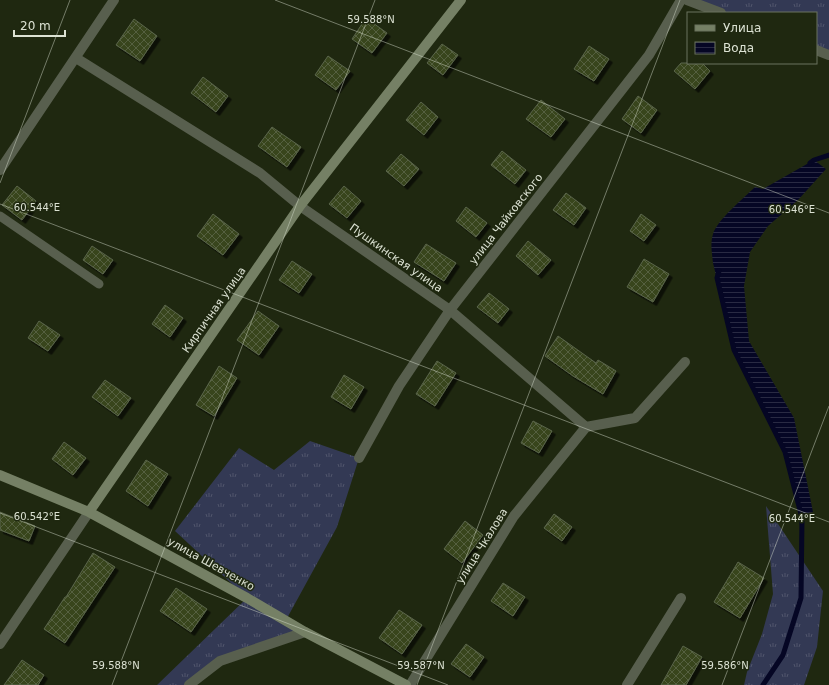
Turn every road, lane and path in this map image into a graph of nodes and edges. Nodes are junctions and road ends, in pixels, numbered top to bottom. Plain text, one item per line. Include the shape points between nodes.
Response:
1 (114, 0) edge
2 (461, 0) edge
3 (681, 0) edge
4 (687, 0) edge
5 (718, 12) edge
6 (817, 50) edge
7 (829, 55) edge
8 (76, 58) junction
9 (0, 170) edge
10 (300, 206) junction
11 (0, 216) edge
12 (99, 284) dead end
13 (450, 310) junction
14 (685, 362) dead end
15 (586, 427) junction
16 (360, 458) dead end
17 (0, 475) edge
18 (89, 512) junction
19 (681, 598) dead end
20 (305, 632) junction
21 (0, 644) edge
22 (189, 685) edge
23 (406, 685) edge
24 (410, 685) edge
25 (627, 685) edge

1 - 8 street
2 - 10 street, Кирпичная улица
3 - 13 street, улица Чайковского via 649,55
4 - 5 street
6 - 7 street
8 - 9 street
8 - 10 street, Пушкинская улица via 260,173
10 - 13 street, Пушкинская улица
10 - 18 street, Кирпичная улица
11 - 12 lane
13 - 15 street, Пушкинская улица
13 - 16 street, улица Чайковского via 399,386
14 - 15 street via 635,418
15 - 24 street, улица Чкалова via 514,516
17 - 18 street, улица Шевченко
18 - 20 street, улица Шевченко
18 - 21 street, Кирпичная улица
19 - 25 street
20 - 22 street via 220,661
20 - 23 street, улица Шевченко

